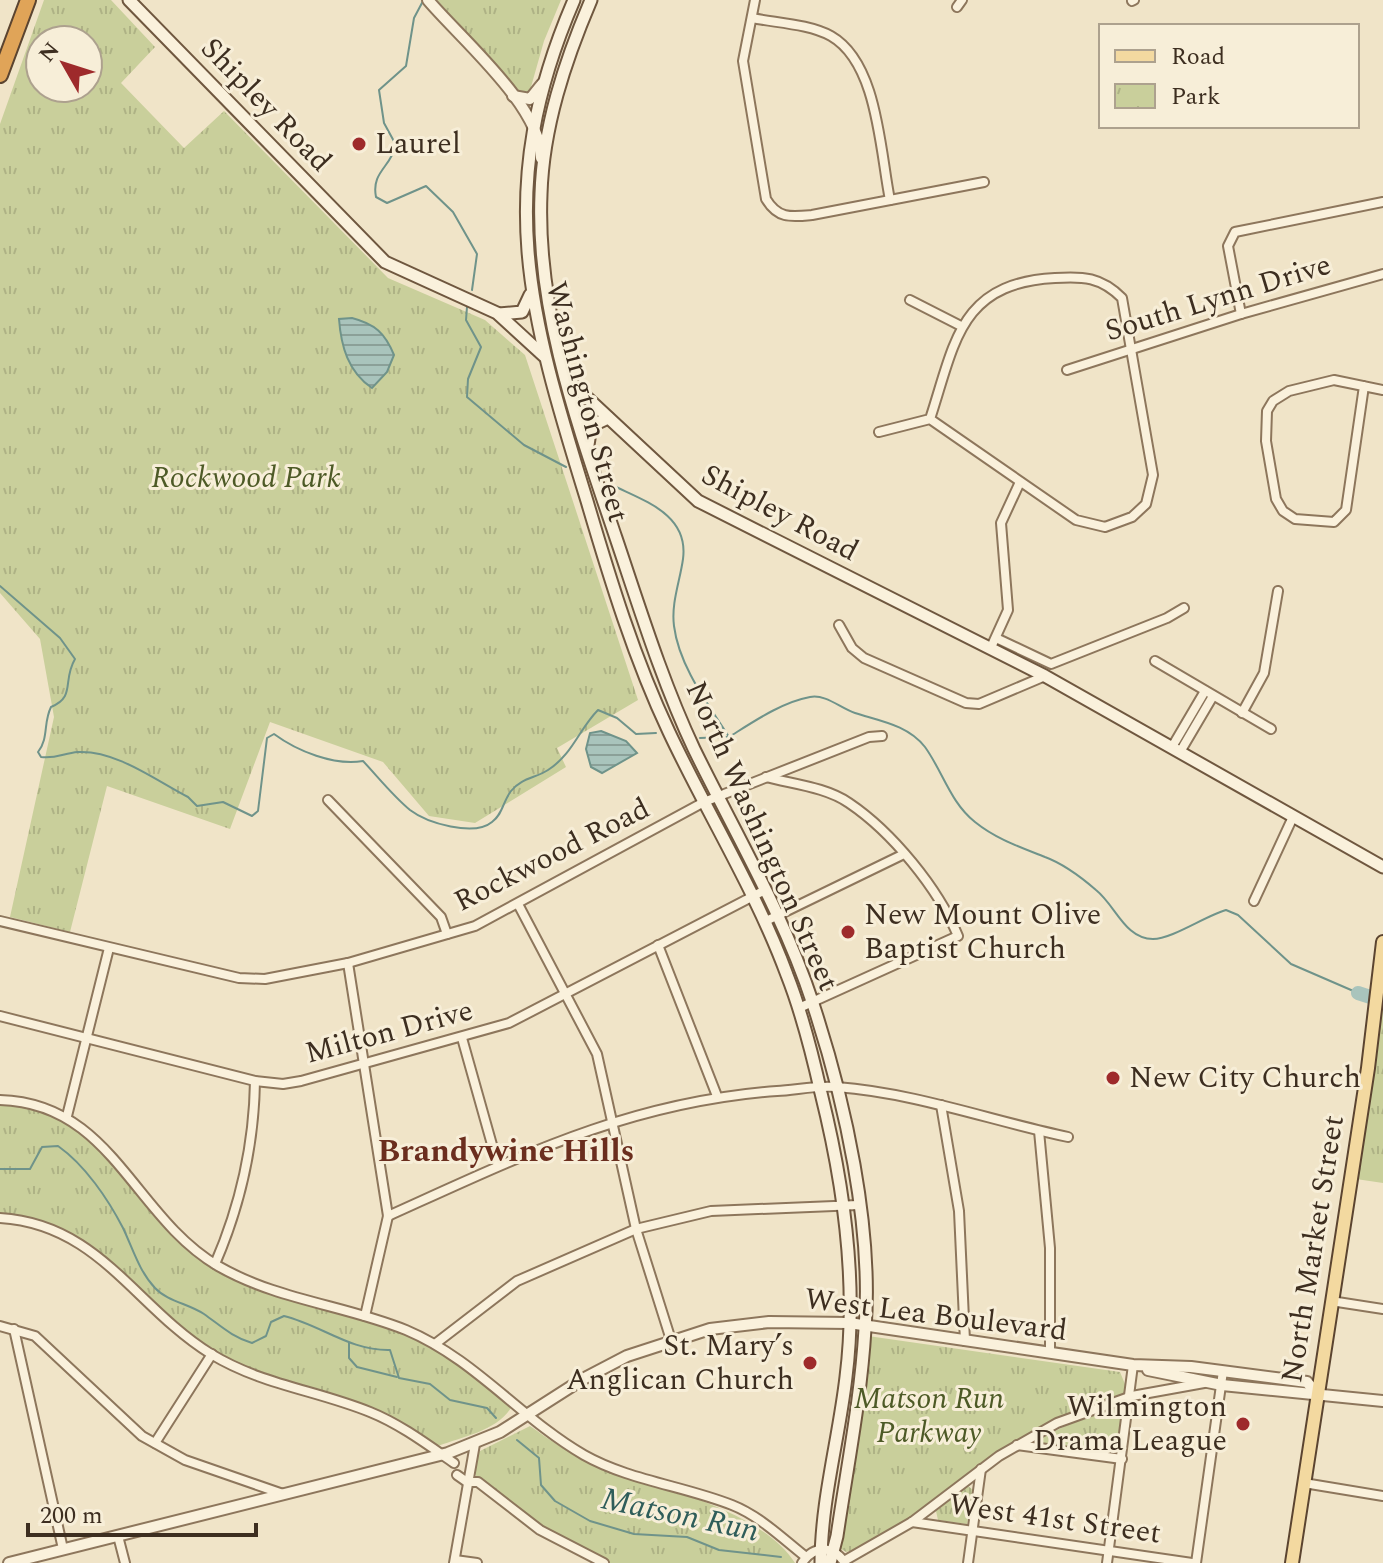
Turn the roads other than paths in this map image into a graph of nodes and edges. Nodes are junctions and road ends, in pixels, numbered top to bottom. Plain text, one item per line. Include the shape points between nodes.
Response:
1 (28, 0) edge
2 (129, 0) edge
3 (428, 0) edge
4 (574, 0) edge
5 (591, 0) edge
6 (755, 0) edge
7 (752, 18) junction
8 (0, 75) edge
9 (542, 84) junction
10 (511, 95) junction
11 (557, 98) junction
12 (531, 118) junction
13 (984, 182) dead end
14 (540, 192) junction
15 (890, 200) junction
16 (1383, 202) edge
17 (1383, 274) edge
18 (531, 292) junction
19 (910, 300) dead end
20 (499, 314) junction
21 (1241, 314) junction
22 (961, 326) junction
23 (1130, 349) junction
24 (543, 355) junction
25 (1067, 370) dead end
26 (565, 377) junction
27 (1364, 386) junction
28 (1383, 390) edge
29 (608, 418) junction
30 (930, 419) junction
31 (879, 432) dead end
32 (589, 457) junction
33 (1020, 482) junction
34 (1278, 591) dead end
35 (1184, 608) dead end
36 (839, 625) dead end
37 (993, 643) junction
38 (1155, 661) dead end
39 (1045, 676) junction
40 (1209, 694) junction
41 (1242, 713) junction
42 (1271, 729) dead end
43 (882, 736) dead end
44 (1176, 749) junction
45 (766, 777) junction
46 (718, 797) junction
47 (328, 800) dead end
48 (704, 802) junction
49 (1292, 819) junction
50 (904, 854) junction
51 (1383, 867) edge
52 (765, 890) junction
53 (752, 897) junction
54 (1254, 901) dead end
55 (518, 904) junction
56 (778, 915) junction
57 (0, 921) edge
58 (764, 922) junction
59 (447, 934) junction
60 (1383, 942) edge
61 (658, 945) junction
62 (109, 948) junction
63 (348, 963) junction
64 (567, 995) junction
65 (812, 1002) junction
66 (799, 1008) junction
67 (0, 1016) edge
68 (88, 1037) junction
69 (462, 1038) junction
70 (364, 1064) junction
71 (255, 1081) junction
72 (835, 1086) junction
73 (820, 1088) junction
74 (717, 1096) junction
75 (0, 1100) edge
76 (941, 1105) junction
77 (67, 1116) junction
78 (612, 1120) junction
79 (1039, 1131) junction
80 (1068, 1137) dead end
81 (498, 1166) junction
82 (844, 1205) junction
83 (858, 1205) junction
84 (388, 1216) junction
85 (0, 1218) edge
86 (636, 1229) junction
87 (215, 1264) junction
88 (1331, 1301) junction
89 (1383, 1309) edge
90 (365, 1316) junction
91 (849, 1323) junction
92 (0, 1326) edge
93 (866, 1327) junction
94 (14, 1329) junction
95 (671, 1340) junction
96 (965, 1341) junction
97 (435, 1344) junction
98 (1050, 1353) junction
99 (212, 1354) junction
100 (1133, 1365) junction
101 (1223, 1371) junction
102 (1208, 1382) junction
103 (1222, 1385) junction
104 (1316, 1393) junction
105 (1132, 1396) junction
106 (1383, 1401) edge
107 (530, 1414) junction
108 (155, 1443) junction
109 (475, 1444) junction
110 (1017, 1445) junction
111 (448, 1457) junction
112 (1122, 1459) junction
113 (982, 1468) junction
114 (457, 1475) junction
115 (470, 1481) junction
116 (1304, 1483) junction
117 (287, 1495) junction
118 (1383, 1496) edge
119 (464, 1497) junction
120 (912, 1522) junction
121 (972, 1531) junction
122 (118, 1536) junction
123 (63, 1549) junction
124 (1109, 1551) junction
125 (828, 1555) edge
126 (581, 1558) edge
127 (804, 1560) edge
128 (454, 1561) edge
129 (845, 1562) edge
130 (9, 1563) edge
131 (125, 1563) edge
132 (477, 1563) edge
133 (604, 1563) edge
134 (821, 1563) edge
135 (968, 1563) edge
136 (1107, 1563) edge
137 (1194, 1563) edge
138 (1292, 1563) edge

1 - 8 highway
2 - 20 main road, Shipley Road via 385,262
3 - 10 street
4 - 9 main road, Washington Street
5 - 11 main road, Washington Street
6 - 7 street
7 - 15 street via 830,35 860,62
7 - 15 street via 743,61 766,199 773,211 787,217
9 - 10 street via 530,99
9 - 12 main road, Washington Street
10 - 12 street
11 - 12 street via 546,112
11 - 14 main road, Washington Street
12 - 14 street via 541,152
12 - 18 main road, Washington Street via 526,210
13 - 15 street
14 - 26 main road, Washington Street via 545,280
16 - 21 street via 1240,229 1231,236 1228,246
17 - 21 street, South Lynn Drive
18 - 20 main road via 522,312
18 - 24 main road, Washington Street
19 - 22 street
20 - 24 main road, Shipley Road
21 - 23 street, South Lynn Drive
22 - 23 street via 976,305 1009,286 1086,276 1122,298
22 - 30 street
23 - 25 street, South Lynn Drive
23 - 33 street via 1152,465 1146,504 1119,524 1094,527
24 - 26 main road, Shipley Road
24 - 48 main road, Washington Street via 635,650
26 - 29 main road, Shipley Road
26 - 32 main road, North Washington Street
27 - 27 street via 1334,380 1289,391 1267,411 1266,441 1276,499 1295,519 1334,522 1346,510
27 - 28 street
29 - 32 main road via 589,429
29 - 37 main road, Shipley Road via 698,501
30 - 31 street
30 - 33 street
32 - 46 main road, North Washington Street via 655,655
33 - 37 street via 1001,523 1008,610
34 - 41 street via 1264,673
35 - 37 street via 1051,664
36 - 39 street via 864,658 966,703 979,704
37 - 39 main road, Shipley Road
38 - 40 street
39 - 44 main road, Shipley Road
40 - 41 street
40 - 44 street
41 - 42 street
43 - 45 street, Rockwood Road
44 - 49 main road, Shipley Road
45 - 46 street, Rockwood Road
45 - 50 street via 848,802
46 - 48 street, Rockwood Road
46 - 52 main road, North Washington Street
47 - 59 street via 441,917
48 - 53 main road, North Washington Street
48 - 55 street, Rockwood Road
49 - 51 main road, Shipley Road
49 - 54 street
50 - 56 street
50 - 65 street via 935,892 958,936
52 - 53 street, Milton Drive
52 - 56 main road, North Washington Street
53 - 58 main road, North Washington Street
53 - 61 street, Milton Drive
55 - 59 street, Rockwood Road
55 - 64 street
56 - 58 street
56 - 65 main road, North Washington Street
57 - 62 street, Rockwood Road
58 - 66 main road, North Washington Street
59 - 63 street, Rockwood Road
60 - 88 main road, North Market Street
61 - 64 street, Milton Drive
61 - 74 street
62 - 63 street, Rockwood Road via 252,979
62 - 68 street
63 - 70 street
64 - 69 street, Milton Drive
64 - 78 street via 597,1054
65 - 66 street
65 - 72 main road, North Washington Street
66 - 73 main road, North Washington Street
67 - 68 street, Milton Drive
68 - 71 street, Milton Drive
68 - 77 street
69 - 70 street, Milton Drive
69 - 81 street
70 - 71 street, Milton Drive via 283,1084
70 - 84 street
71 - 87 street via 254,1132 236,1215
72 - 73 street
72 - 76 street
72 - 83 main road, North Washington Street
73 - 74 street
73 - 82 main road, North Washington Street
74 - 78 street
75 - 77 street
76 - 79 street
76 - 96 street via 959,1211
77 - 87 street via 102,1145 180,1239
78 - 81 street
78 - 86 street
79 - 80 street
79 - 98 street via 1050,1248
81 - 84 street
82 - 83 street
82 - 86 street via 711,1211
82 - 91 main road, North Washington Street
83 - 93 main road, North Washington Street
84 - 90 street
85 - 99 street via 35,1224 79,1242
86 - 95 street
86 - 97 street via 517,1281
87 - 90 street via 265,1290
88 - 89 street
88 - 104 main road, North Market Street
90 - 97 street
91 - 93 street, West Lea Boulevard
91 - 95 street, West Lea Boulevard via 756,1323
91 - 125 main road, North Washington Street
92 - 94 street
93 - 96 street, West Lea Boulevard
93 - 125 main road, North Washington Street
94 - 108 street via 35,1336 103,1402
94 - 123 street
95 - 107 street, West Lea Boulevard via 609,1365
96 - 98 street, West Lea Boulevard
97 - 107 street
98 - 100 street, West Lea Boulevard
99 - 108 street
99 - 111 street via 250,1376 371,1413
100 - 101 street, West Lea Boulevard
100 - 102 street, West Lea Boulevard
100 - 105 street
101 - 103 street
101 - 104 street, West Lea Boulevard via 1307,1382
102 - 103 street, West Lea Boulevard
102 - 105 street
103 - 104 street, West Lea Boulevard
103 - 137 street
104 - 106 street
104 - 116 main road, North Market Street
105 - 110 street via 1057,1423
105 - 112 street
107 - 109 street, West Lea Boulevard
107 - 127 street via 590,1458 734,1506 761,1521
108 - 117 street via 185,1460
109 - 111 street, West Lea Boulevard
109 - 115 street
110 - 112 street
110 - 113 street
111 - 114 street
111 - 117 street, West Lea Boulevard
112 - 124 street
113 - 120 street
113 - 121 street
114 - 115 street
114 - 119 street
115 - 119 street
115 - 126 street
116 - 118 street
116 - 138 main road, North Market Street
117 - 122 street, West Lea Boulevard
119 - 128 street
120 - 121 street, West 41st Street
120 - 129 street
121 - 124 street, West 41st Street
121 - 135 street
122 - 123 street, West Lea Boulevard
122 - 131 street
123 - 130 street, West Lea Boulevard
124 - 136 street
124 - 137 street, West 41st Street
125 - 127 street
125 - 129 street
125 - 134 main road, North Washington Street
126 - 133 street
128 - 132 street

